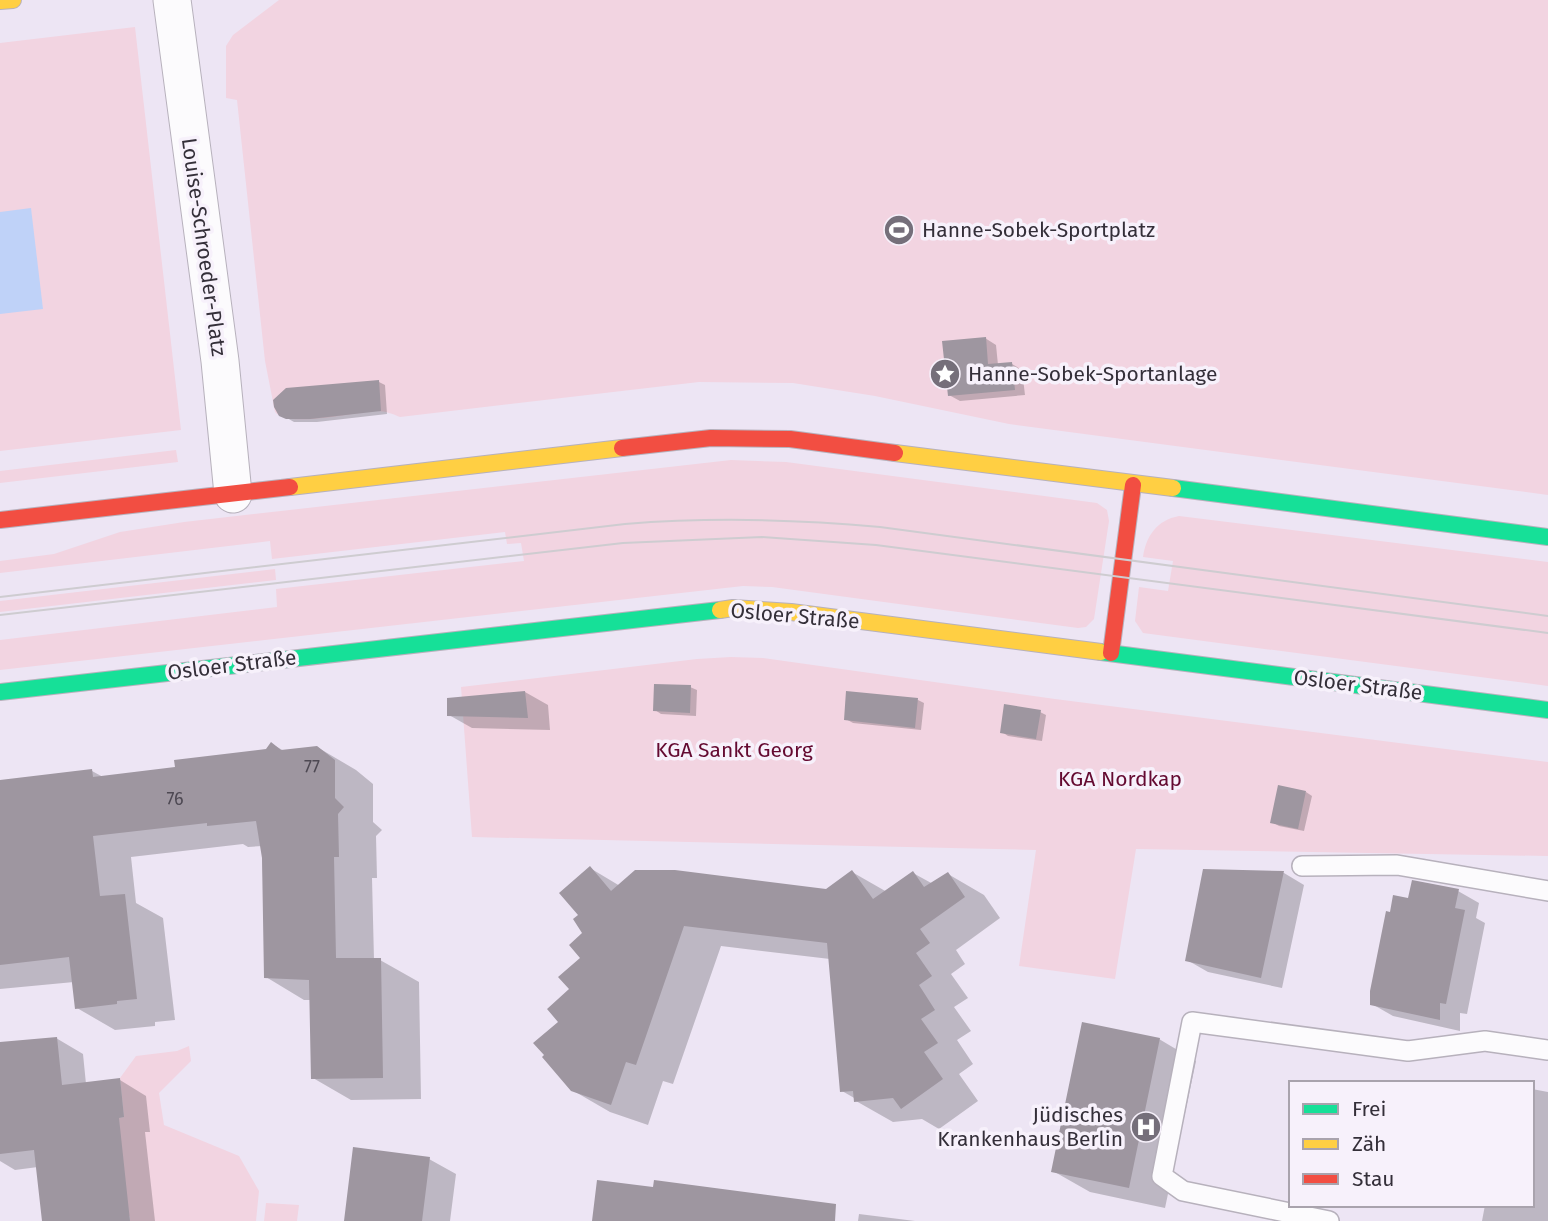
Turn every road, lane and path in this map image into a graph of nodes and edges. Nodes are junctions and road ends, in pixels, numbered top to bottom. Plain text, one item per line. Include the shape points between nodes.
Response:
1 (13, 0) edge
2 (172, 0) edge
3 (0, 1) edge
4 (1133, 485) junction
5 (233, 494) junction
6 (0, 520) edge
7 (1548, 537) edge
8 (1111, 653) junction
9 (0, 692) edge
10 (1548, 710) edge
11 (1302, 866) dead end
12 (1548, 891) edge
13 (1548, 1050) edge
14 (1329, 1221) edge

1 - 3 main road
2 - 5 street, Louise-Schroeder-Platz
4 - 5 main road via 747,437
4 - 7 main road
4 - 8 main road
5 - 6 main road
8 - 9 main road, Osloer Straße via 733,608
8 - 10 main road, Osloer Straße
11 - 12 lane via 1397,865
13 - 14 lane via 1485,1041 1408,1051 1192,1022 1162,1176 1183,1191

